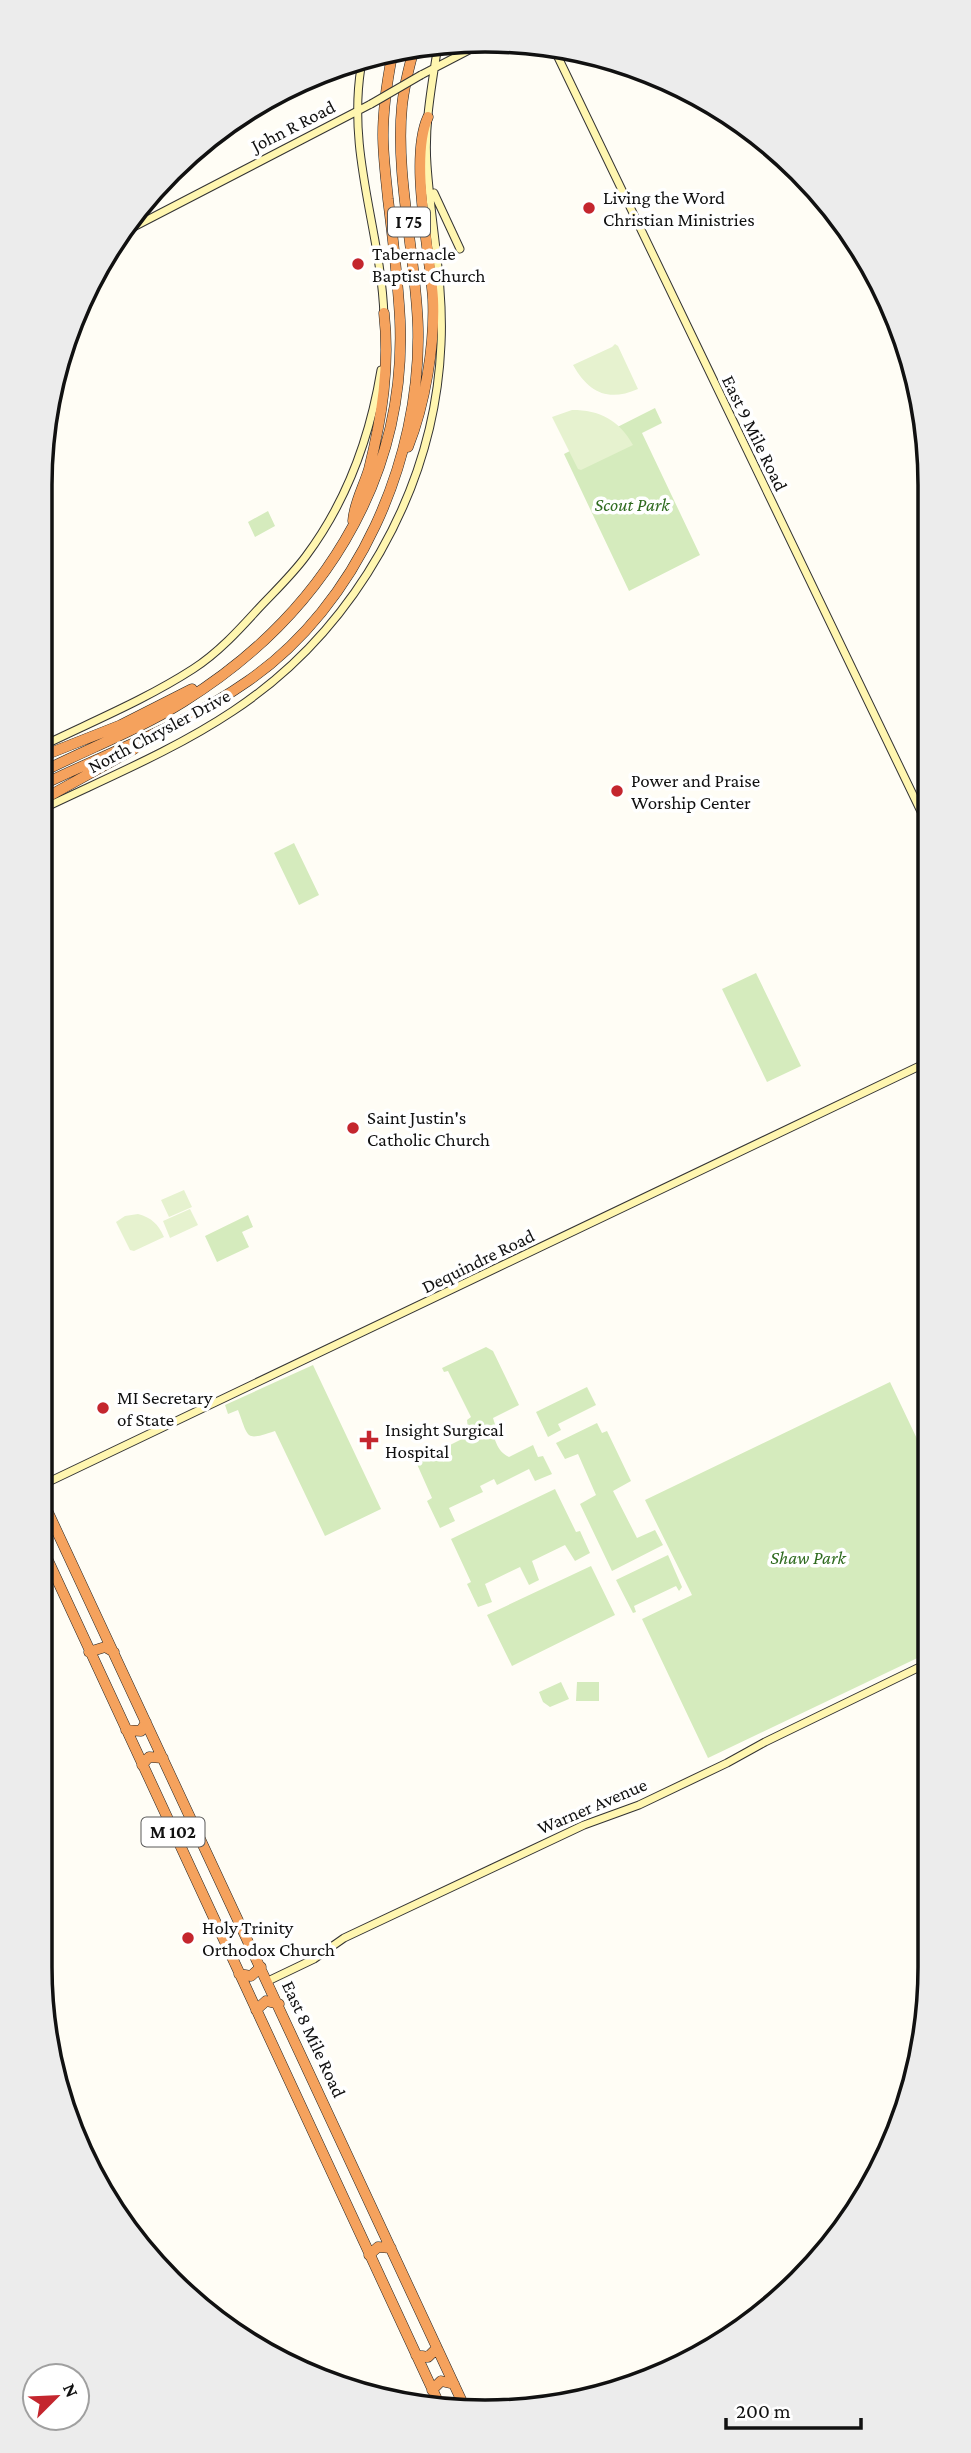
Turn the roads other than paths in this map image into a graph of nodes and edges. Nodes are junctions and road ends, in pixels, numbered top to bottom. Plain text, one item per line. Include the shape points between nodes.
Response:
1 (463, 53) edge
2 (437, 55) edge
3 (412, 59) edge
4 (559, 59) edge
5 (391, 63) edge
6 (435, 68) junction
7 (361, 71) edge
8 (357, 111) junction
9 (428, 117) junction
10 (340, 120) junction
11 (357, 131) junction
12 (428, 177) dead end
13 (141, 223) edge
14 (460, 249) dead end
15 (384, 313) junction
16 (389, 493) junction
17 (353, 529) junction
18 (215, 681) junction
19 (188, 717) junction
20 (52, 741) edge
21 (52, 752) edge
22 (52, 767) edge
23 (52, 780) edge
24 (52, 795) edge
25 (52, 804) edge
26 (918, 805) edge
27 (918, 1067) edge
28 (52, 1480) edge
29 (52, 1520) edge
30 (52, 1570) edge
31 (62, 1593) junction
32 (88, 1596) junction
33 (89, 1652) junction
34 (114, 1653) junction
35 (918, 1668) edge
36 (146, 1722) junction
37 (126, 1731) junction
38 (163, 1758) junction
39 (142, 1765) junction
40 (261, 1967) junction
41 (239, 1973) junction
42 (268, 1981) junction
43 (279, 2004) junction
44 (256, 2010) junction
45 (377, 2219) junction
46 (356, 2227) junction
47 (391, 2248) junction
48 (369, 2255) junction
49 (437, 2348) junction
50 (416, 2355) junction
51 (454, 2384) junction
52 (432, 2390) junction
53 (436, 2398) edge
54 (461, 2400) edge

1 - 6 main road, John R Road
2 - 6 main road, North Chrysler Drive
3 - 16 highway, I 75 via 402,106 401,146 415,282 417,369
4 - 26 main road, East 9 Mile Road
5 - 17 highway, I 75 via 383,144 398,286 400,359 381,465
6 - 8 main road, John R Road, bridge
6 - 9 main road, North Chrysler Drive
7 - 8 main road
8 - 10 main road, John R Road
8 - 11 main road
9 - 16 highway via 421,163 433,300 428,364 413,435
9 - 25 main road, North Chrysler Drive via 427,163 441,296 440,362 420,463 398,520 355,592 288,669 192,735
10 - 11 main road
10 - 13 main road, John R Road
11 - 15 main road
12 - 14 main road
15 - 17 highway via 387,359 383,400
15 - 20 main road via 381,371 363,446 329,522 300,564 199,665
16 - 19 highway, I 75 via 343,586 311,625 248,682
17 - 18 highway, I 75 via 303,601
18 - 21 highway
18 - 22 highway, I 75 via 180,704
19 - 23 highway, I 75
19 - 24 highway
27 - 28 main road, Dequindre Road
29 - 32 highway, East 8 Mile Road / M 102
30 - 31 highway, M 102
31 - 32 highway via 82,1618 92,1611
31 - 33 highway, M 102
32 - 34 highway, East 8 Mile Road / M 102
33 - 34 highway via 105,1647
33 - 37 highway, M 102
34 - 36 highway, East 8 Mile Road / M 102
35 - 42 main road, Warner Avenue via 639,1805 584,1825 344,1938 314,1959
36 - 37 highway via 141,1731
36 - 38 highway, East 8 Mile Road / M 102
37 - 39 highway, M 102
38 - 39 highway via 149,1757
38 - 40 highway, East 8 Mile Road / M 102
39 - 41 highway, M 102
40 - 41 highway via 251,1976
40 - 42 highway, East 8 Mile Road / M 102
41 - 44 highway, M 102
42 - 43 highway, East 8 Mile Road / M 102
43 - 44 highway via 266,2001
43 - 45 highway, East 8 Mile Road / M 102
44 - 46 highway, M 102
45 - 46 highway via 370,2226
45 - 47 highway, East 8 Mile Road / M 102
46 - 48 highway, M 102
47 - 48 highway via 378,2247
47 - 49 highway, East 8 Mile Road / M 102
48 - 50 highway, M 102
49 - 50 highway via 428,2357
49 - 51 highway, East 8 Mile Road / M 102
50 - 52 highway, M 102
51 - 52 highway via 442,2381
51 - 54 highway, East 8 Mile Road / M 102
52 - 53 highway, M 102

